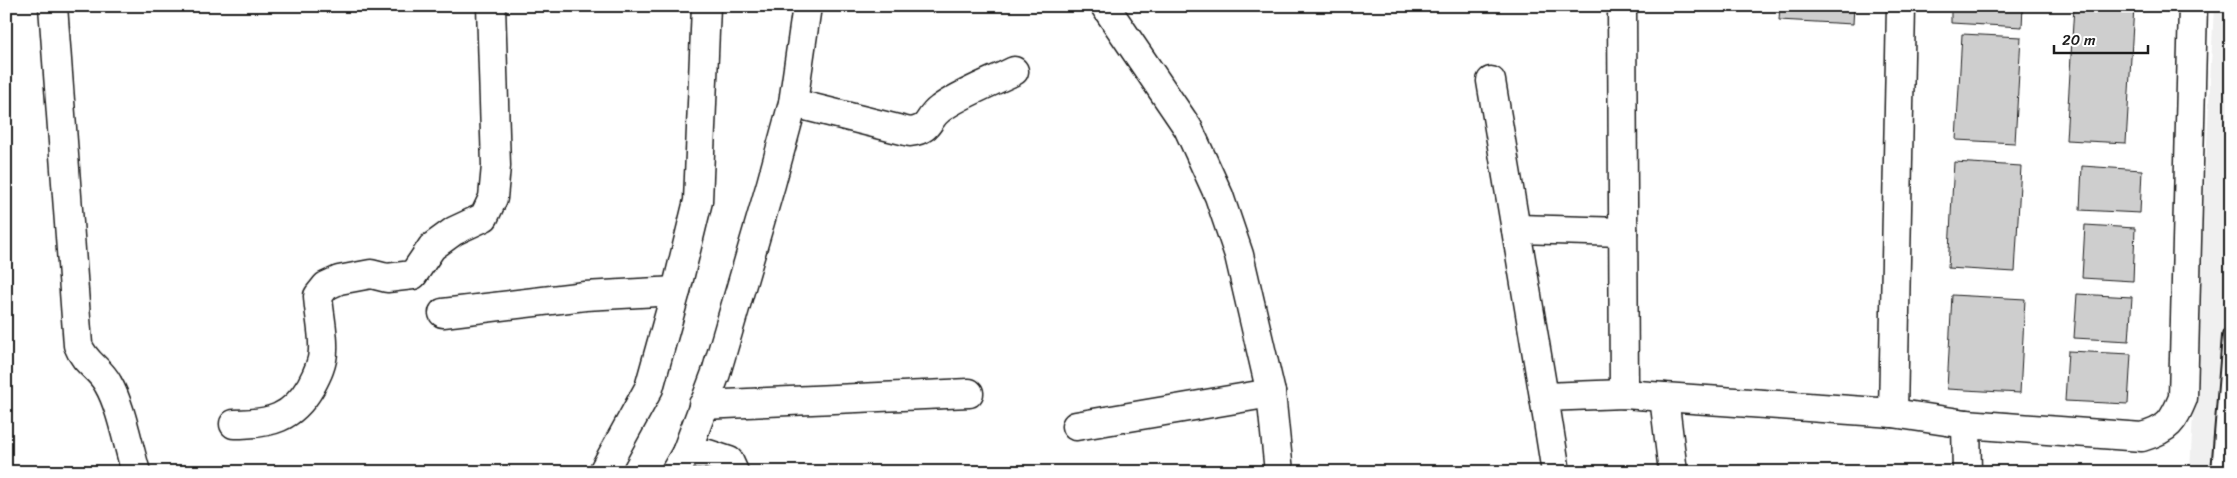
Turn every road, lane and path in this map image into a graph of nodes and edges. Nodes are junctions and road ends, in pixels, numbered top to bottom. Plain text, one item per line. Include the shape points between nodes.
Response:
1 (53, 6) edge
2 (490, 6) edge
3 (706, 6) edge
4 (807, 6) edge
5 (1105, 6) edge
6 (1622, 6) edge
7 (1902, 6) edge
8 (2193, 6) edge
9 (1014, 71) dead end
10 (1491, 81) dead end
11 (793, 103) junction
12 (1516, 229) junction
13 (1623, 232) junction
14 (676, 291) junction
15 (443, 313) dead end
16 (2231, 336) edge
17 (969, 393) dead end
18 (1271, 393) junction
19 (1624, 394) junction
20 (1544, 397) junction
21 (1664, 397) junction
22 (703, 405) junction
23 (1893, 413) junction
24 (234, 424) dead end
25 (1966, 424) junction
26 (1076, 426) dead end
27 (680, 462) edge
28 (136, 472) edge
29 (602, 472) edge
30 (734, 472) edge
31 (1279, 472) edge
32 (1556, 472) edge
33 (1673, 472) edge
34 (1967, 472) edge
35 (2220, 472) edge

1 - 28 street via 78,345 82,356 104,378 112,392
2 - 24 street via 496,166 493,198 484,217 454,231 432,247 413,275 388,278 371,274 326,286 318,296 323,350 319,372 302,402 283,417 260,424
3 - 14 street via 698,201
4 - 11 street
5 - 18 street via 1188,128 1219,196 1239,255
6 - 13 street
7 - 23 street
8 - 25 street via 2183,398 2174,420 2160,432 2142,437
9 - 11 street via 938,110 928,125 910,132
10 - 12 street
11 - 22 street via 716,373
12 - 13 street
12 - 20 street
13 - 19 street
14 - 15 street via 586,296
14 - 29 street via 649,388
16 - 35 lane
17 - 22 street
18 - 26 street
18 - 31 street
19 - 20 street
19 - 21 street
20 - 32 street
21 - 23 street
21 - 33 street
22 - 27 street
23 - 25 street
25 - 34 street
27 - 30 street via 708,454 728,461

